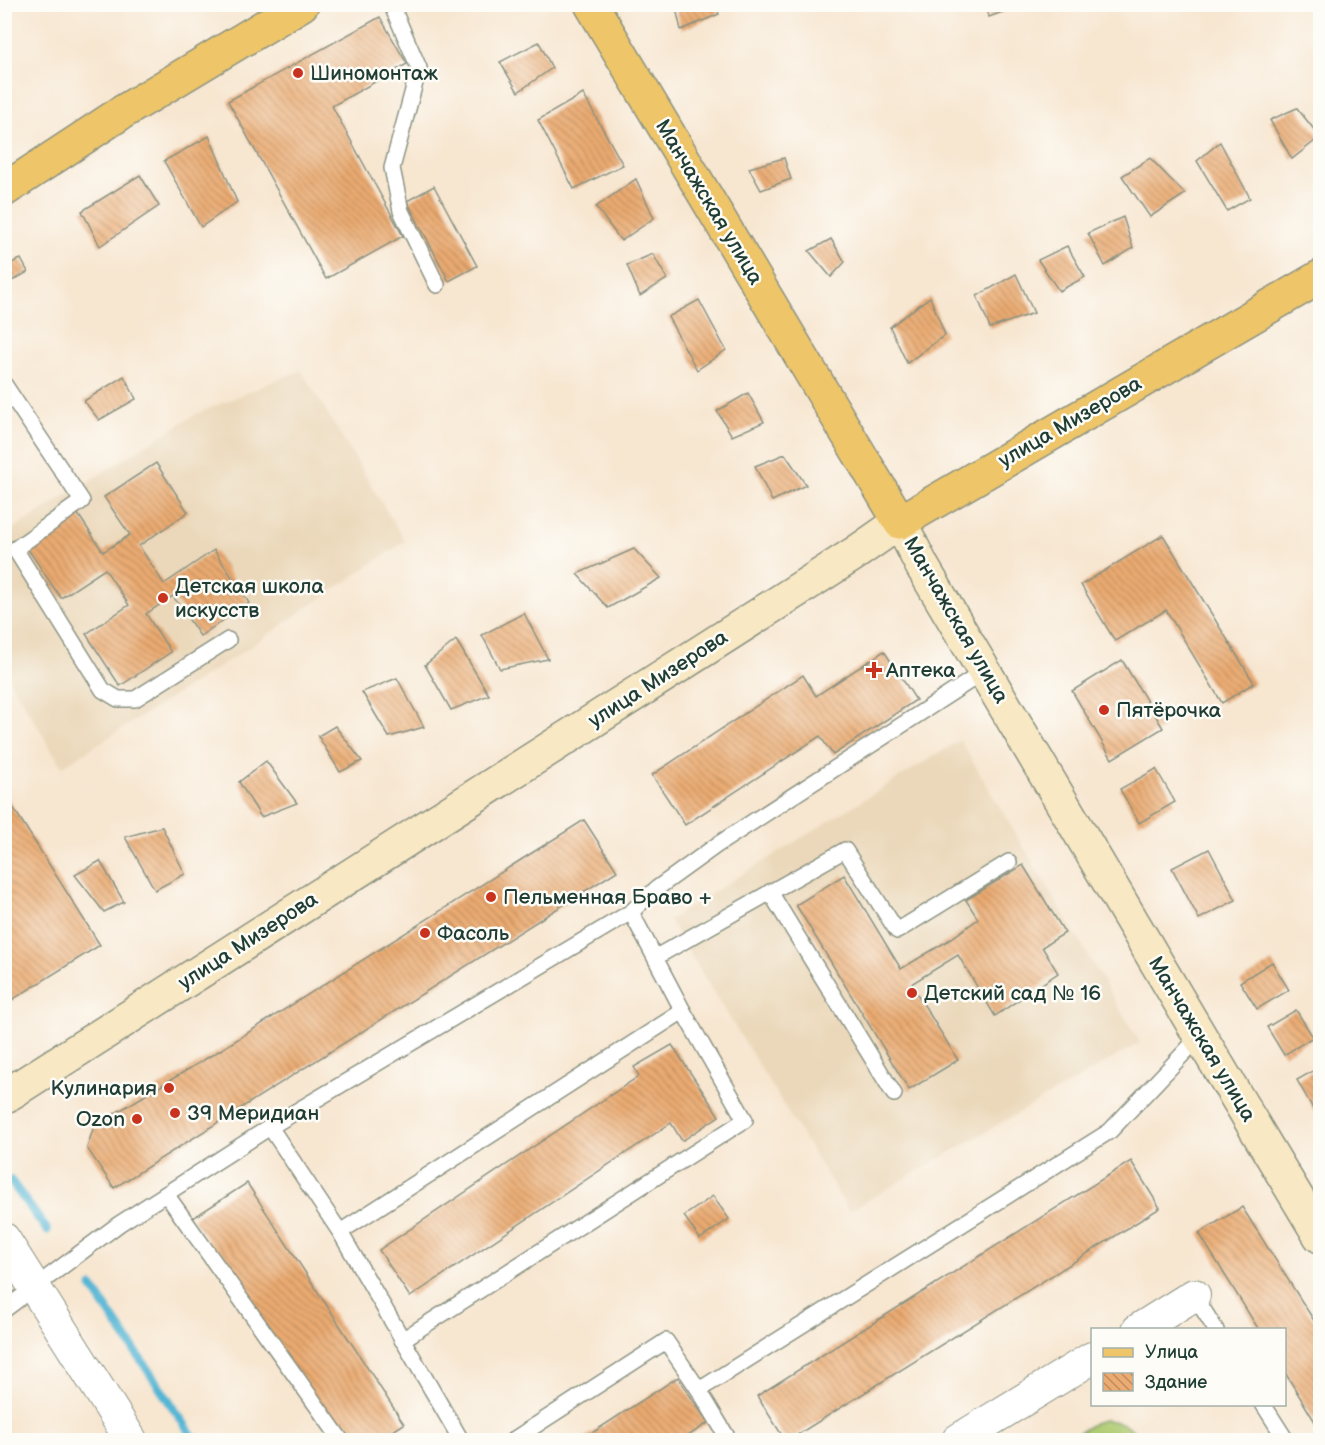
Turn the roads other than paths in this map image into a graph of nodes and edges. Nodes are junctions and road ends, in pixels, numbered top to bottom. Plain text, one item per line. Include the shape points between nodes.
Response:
1 (302, 4) edge
2 (391, 4) edge
3 (591, 4) edge
4 (4, 190) edge
5 (1320, 277) edge
6 (437, 285) dead end
7 (4, 384) edge
8 (900, 522) junction
9 (228, 640) dead end
10 (985, 671) junction
11 (1009, 862) dead end
12 (770, 892) junction
13 (631, 912) junction
14 (656, 957) junction
15 (683, 1011) junction
16 (1200, 1036) junction
17 (894, 1094) dead end
18 (4, 1097) edge
19 (270, 1127) junction
20 (165, 1194) junction
21 (1315, 1216) edge
22 (340, 1232) junction
23 (4, 1239) edge
24 (34, 1286) junction
25 (1194, 1295) joint
26 (4, 1310) edge
27 (1140, 1328) edge
28 (1215, 1328) edge
29 (402, 1340) junction
30 (1091, 1359) edge
31 (699, 1390) junction
32 (1264, 1406) edge
33 (131, 1440) edge
34 (341, 1440) edge
35 (462, 1440) edge
36 (513, 1440) edge
37 (729, 1440) edge
38 (958, 1440) edge
39 (1286, 1440) edge

1 - 4 main road via 121,113
2 - 6 lane via 419,68 392,168 401,211
3 - 8 main road, Манчажская улица
5 - 8 main road, улица Мизерова
7 - 9 lane via 82,501 15,549 104,690 118,699 135,699
8 - 10 main road, Манчажская улица
8 - 18 main road, улица Мизерова
10 - 13 lane via 717,845
10 - 16 main road, Манчажская улица
11 - 12 lane via 897,932 845,850
12 - 14 lane
12 - 17 lane
13 - 14 lane
13 - 19 lane
14 - 15 lane
15 - 22 lane
15 - 29 lane via 745,1120
16 - 21 main road, Манчажская улица
16 - 31 lane via 1110,1131
19 - 20 lane
19 - 22 lane
20 - 24 lane
20 - 34 lane
22 - 29 lane
23 - 24 street
24 - 26 lane
24 - 33 street
25 - 27 street
25 - 28 lane
29 - 35 lane
30 - 38 street
31 - 36 lane via 666,1341
31 - 37 lane
32 - 39 lane

